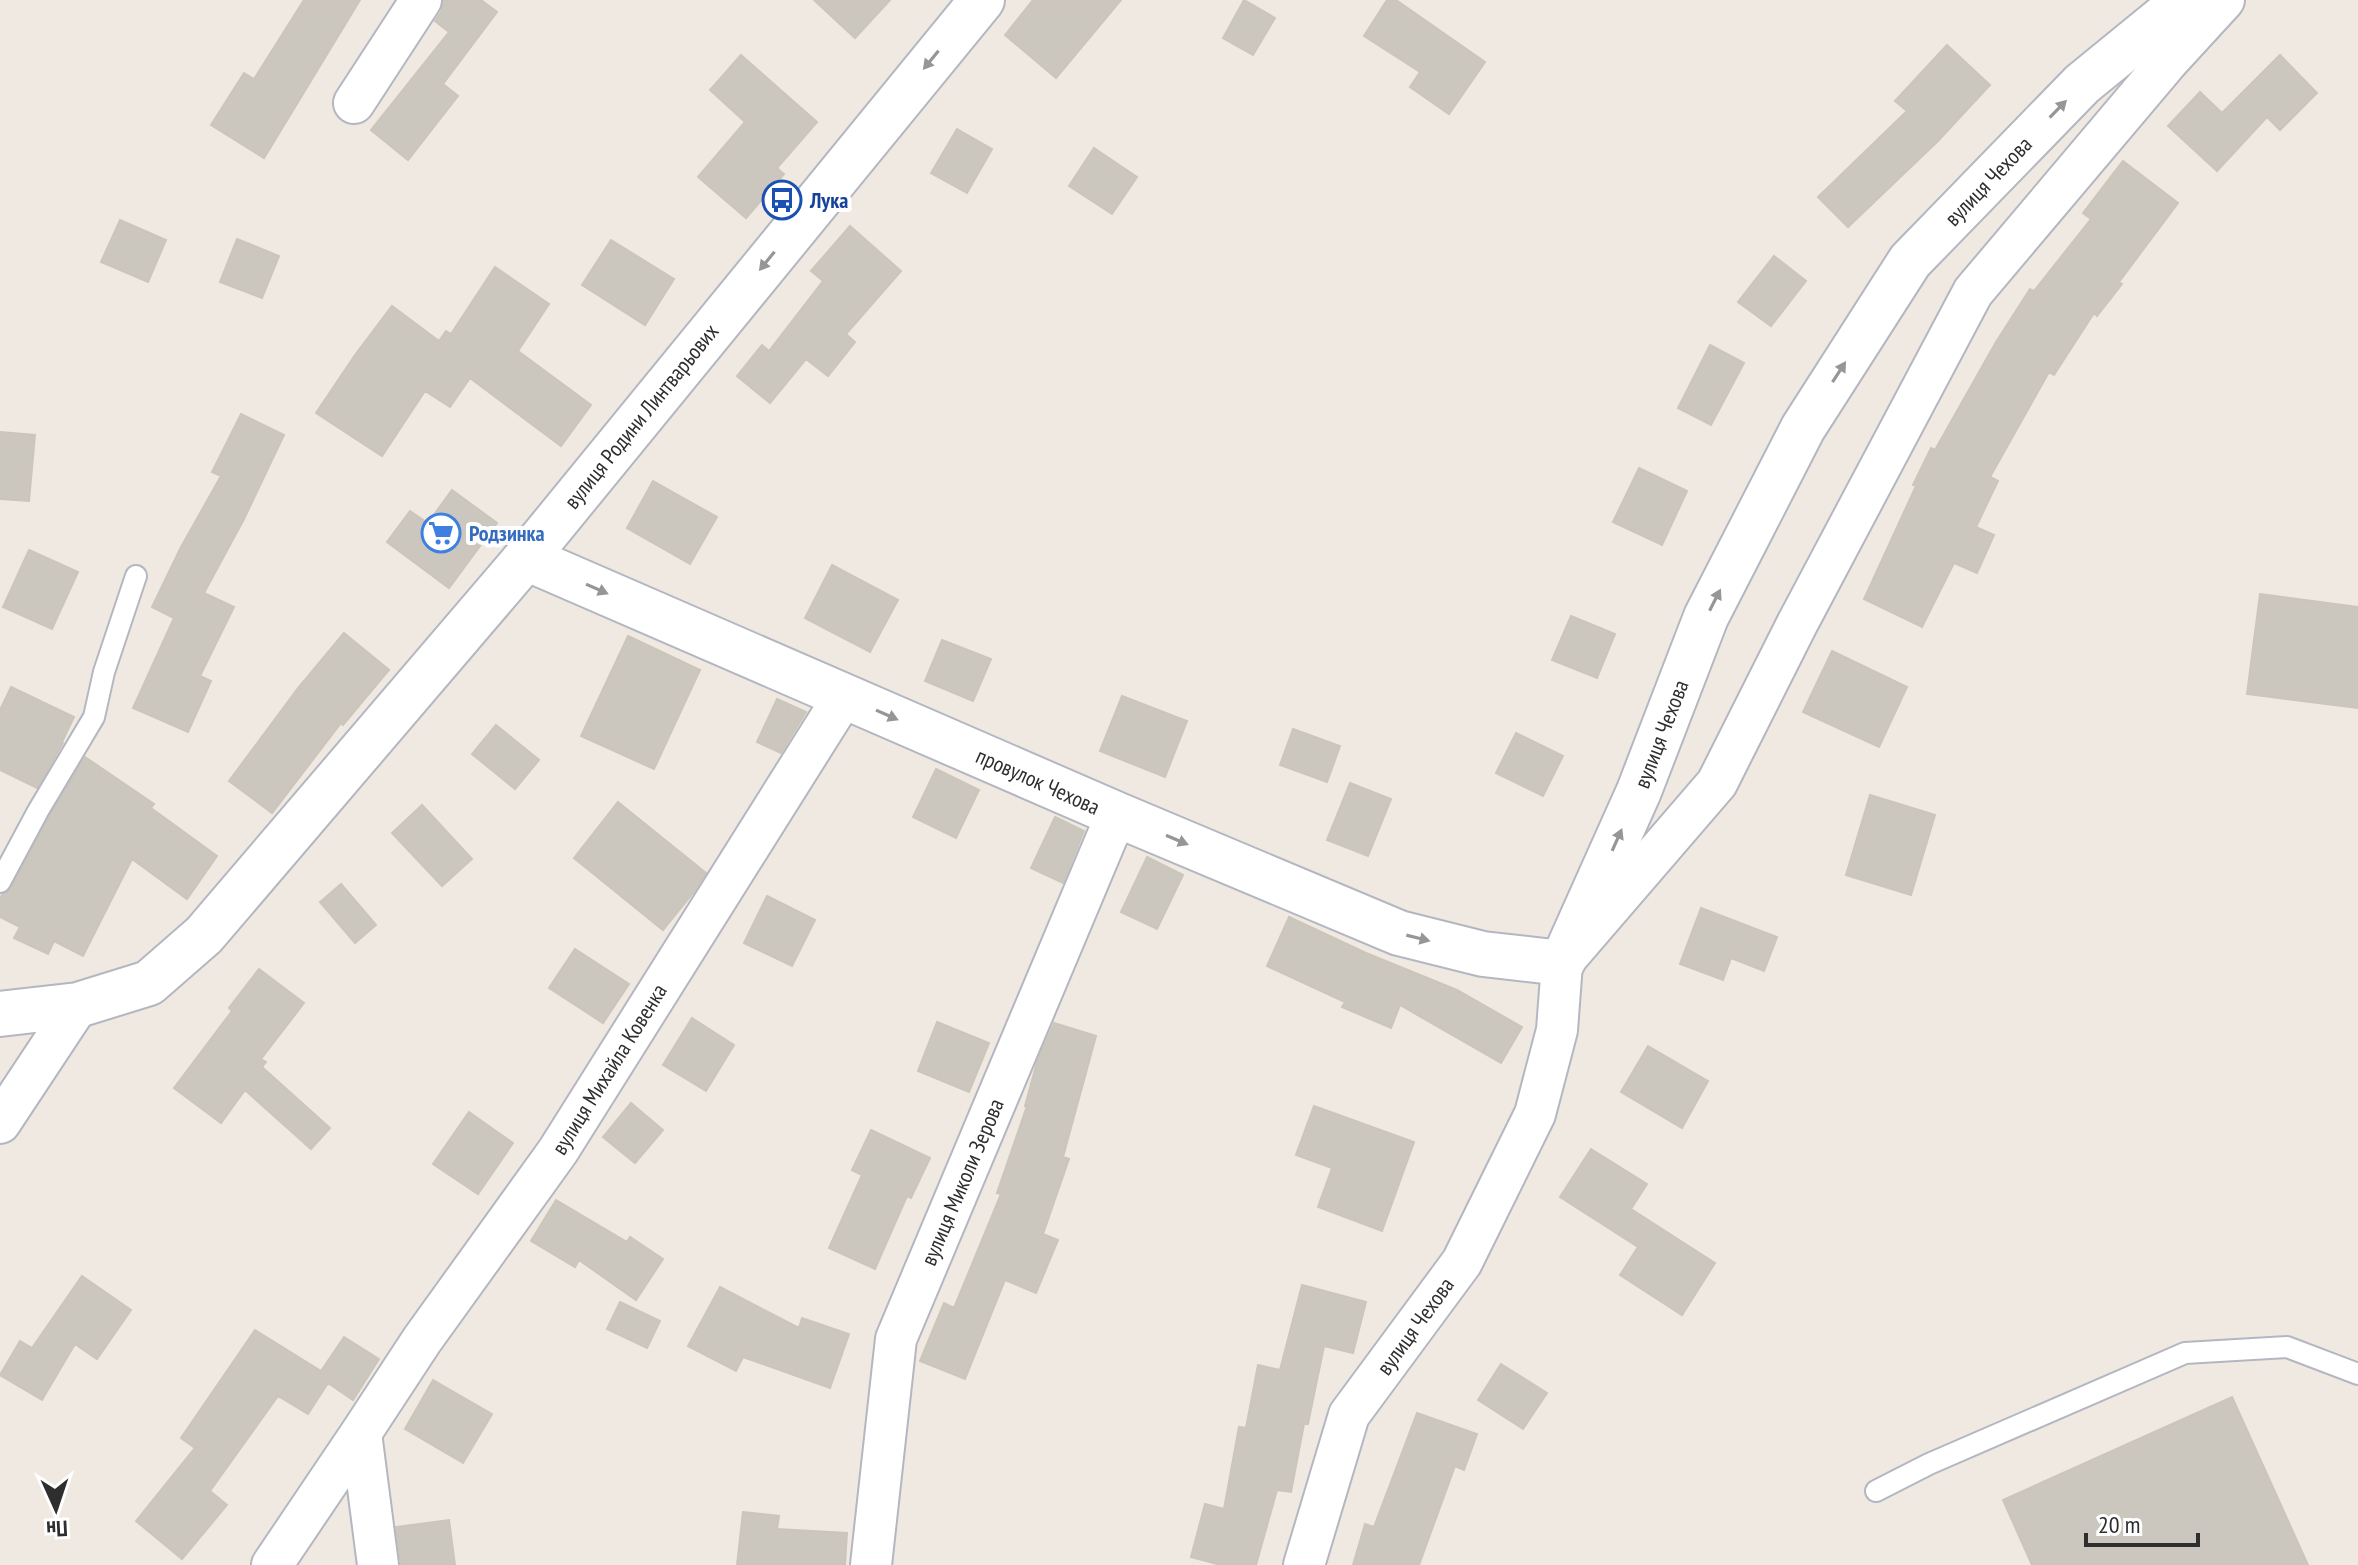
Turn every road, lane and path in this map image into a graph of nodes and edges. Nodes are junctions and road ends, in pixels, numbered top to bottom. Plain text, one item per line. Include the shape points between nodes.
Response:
1 (421, 0) edge
2 (2185, 0) edge
3 (2224, 0) edge
4 (966, 5) edge
5 (354, 103) dead end
6 (526, 558) junction
7 (136, 576) dead end
8 (844, 696) junction
9 (1118, 815) junction
10 (0, 882) edge
11 (1562, 963) junction
12 (78, 1005) junction
13 (0, 1014) edge
14 (0, 1123) edge
15 (2358, 1374) edge
16 (361, 1433) junction
17 (1876, 1491) dead end
18 (272, 1565) edge
19 (378, 1565) edge
20 (871, 1565) edge
21 (1304, 1565) edge

1 - 5 street
11 -> 2 main road, вулиця Чехова via 1639,791 1706,617 1803,428 1910,261 2082,84
3 - 11 street via 1973,292 1717,783
4 -> 6 main road, вулиця Родини Линтварьових
6 -> 8 main road, провулок Чехова
6 - 12 main road, вулиця Родини Линтварьових via 204,935 149,983
7 - 10 lane via 94,717
8 -> 9 main road, провулок Чехова
8 - 16 street, вулиця Михайла Ковенка via 558,1151
9 -> 11 main road, провулок Чехова via 1399,933 1483,954
9 - 20 street, вулиця Миколи Зерова via 896,1339
11 - 21 street, вулиця Чехова via 1557,1030 1535,1114 1462,1262 1349,1415
12 - 13 main road, вулиця Родини Линтварьових
12 - 14 street
15 - 17 lane via 2287,1347 2185,1353
16 - 18 street, вулиця Михайла Ковенка
16 - 19 street

